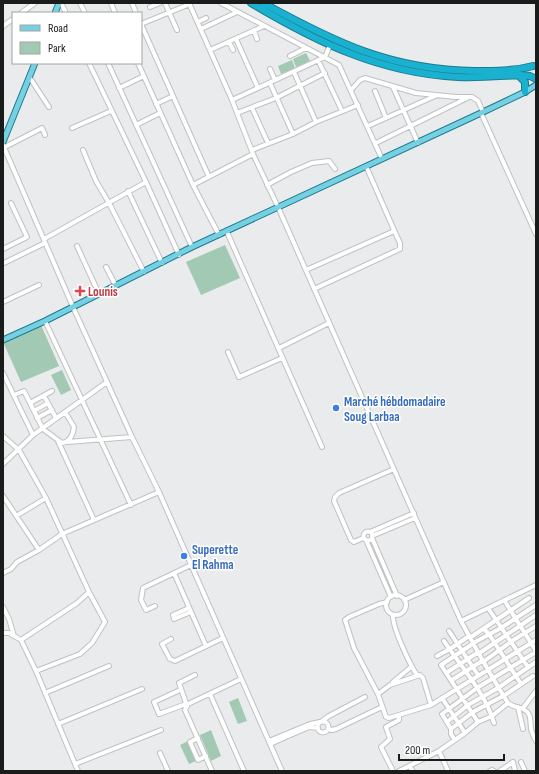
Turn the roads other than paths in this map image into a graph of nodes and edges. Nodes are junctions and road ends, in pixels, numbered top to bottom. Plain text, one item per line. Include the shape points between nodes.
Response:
1 (35, 3) edge
2 (60, 3) edge
3 (80, 3) edge
4 (160, 3) edge
5 (165, 3) edge
6 (190, 3) edge
7 (220, 3) edge
8 (251, 3) edge
9 (263, 3) edge
10 (150, 7) dead end
11 (22, 12) edge
12 (56, 12) edge
13 (65, 12) edge
14 (84, 12) edge
15 (169, 12) junction
16 (237, 12) junction
17 (206, 18) dead end
18 (12, 20) edge
19 (198, 22) junction
20 (142, 24) edge
21 (3, 26) edge
22 (142, 26) edge
23 (264, 26) junction
24 (201, 29) junction
25 (177, 30) dead end
26 (254, 31) junction
27 (236, 39) junction
28 (257, 39) dead end
29 (229, 42) junction
30 (330, 45) junction
31 (306, 48) junction
32 (210, 50) junction
33 (233, 50) dead end
34 (290, 56) dead end
35 (325, 57) junction
36 (318, 60) junction
37 (35, 64) edge
38 (89, 64) edge
39 (108, 64) edge
40 (138, 64) edge
41 (534, 65) edge
42 (270, 69) dead end
43 (294, 72) junction
44 (324, 73) junction
45 (518, 75) junction
46 (144, 76) junction
47 (30, 78) junction
48 (275, 80) junction
49 (534, 81) edge
50 (270, 83) junction
51 (300, 85) junction
52 (393, 87) junction
53 (119, 88) junction
54 (258, 88) junction
55 (351, 90) junction
56 (375, 91) dead end
57 (525, 92) junction
58 (436, 95) junction
59 (173, 96) junction
60 (470, 97) junction
61 (276, 98) junction
62 (232, 100) junction
63 (156, 104) junction
64 (358, 104) junction
65 (49, 107) dead end
66 (252, 108) junction
67 (403, 110) junction
68 (111, 111) junction
69 (342, 111) junction
70 (160, 113) junction
71 (237, 113) junction
72 (482, 113) junction
73 (386, 118) junction
74 (316, 122) junction
75 (136, 125) junction
76 (368, 126) junction
77 (410, 126) junction
78 (72, 128) dead end
79 (293, 134) junction
80 (45, 136) dead end
81 (268, 143) junction
82 (376, 143) junction
83 (418, 143) junction
84 (4, 145) edge
85 (82, 150) dead end
86 (253, 152) junction
87 (382, 159) junction
88 (366, 166) junction
89 (335, 169) dead end
90 (209, 177) junction
91 (146, 182) junction
92 (267, 185) junction
93 (193, 186) junction
94 (128, 192) junction
95 (109, 202) junction
96 (11, 203) dead end
97 (278, 207) junction
98 (394, 230) junction
99 (227, 232) junction
100 (536, 234) edge
101 (219, 235) junction
102 (44, 241) junction
103 (77, 246) dead end
104 (192, 247) junction
105 (3, 249) edge
106 (179, 255) junction
107 (4, 263) dead end
108 (162, 263) junction
109 (106, 267) dead end
110 (306, 270) junction
111 (144, 272) junction
112 (39, 286) dead end
113 (116, 286) junction
114 (314, 289) junction
115 (99, 294) junction
116 (3, 302) edge
117 (73, 307) junction
118 (45, 321) junction
119 (330, 323) junction
120 (3, 340) edge
121 (279, 348) junction
122 (228, 352) dead end
123 (282, 358) junction
124 (3, 373) edge
125 (107, 382) junction
126 (52, 391) dead end
127 (14, 395) junction
128 (44, 396) junction
129 (82, 401) junction
130 (30, 403) junction
131 (48, 403) junction
132 (52, 410) junction
133 (34, 411) junction
134 (65, 412) junction
135 (37, 418) junction
136 (56, 418) junction
137 (43, 429) junction
138 (33, 435) junction
139 (3, 436) edge
140 (132, 437) junction
141 (100, 438) junction
142 (58, 441) junction
143 (66, 442) junction
144 (322, 447) dead end
145 (19, 450) junction
146 (3, 464) edge
147 (394, 470) junction
148 (159, 492) junction
149 (3, 496) edge
150 (46, 498) junction
151 (131, 505) junction
152 (16, 516) junction
153 (414, 516) junction
154 (94, 520) junction
155 (62, 534) junction
156 (371, 535) junction
157 (365, 539) junction
158 (39, 550) junction
159 (192, 565) junction
160 (3, 573) edge
161 (174, 574) junction
162 (444, 582) junction
163 (536, 585) edge
164 (89, 592) junction
165 (397, 596) junction
166 (391, 597) junction
167 (529, 598) dead end
168 (404, 600) junction
169 (504, 600) junction
170 (386, 602) junction
171 (536, 605) edge
172 (155, 606) dead end
173 (3, 607) edge
174 (488, 608) junction
175 (511, 611) junction
176 (393, 615) junction
177 (536, 615) edge
178 (516, 619) junction
179 (496, 620) junction
180 (461, 621) junction
181 (520, 625) junction
182 (536, 626) edge
183 (501, 628) junction
184 (484, 629) junction
185 (449, 631) dead end
186 (3, 633) edge
187 (489, 634) junction
188 (525, 634) junction
189 (506, 635) junction
190 (14, 636) junction
191 (470, 637) junction
192 (223, 638) junction
193 (171, 639) dead end
194 (20, 640) junction
195 (536, 640) edge
196 (444, 641) dead end
197 (512, 641) junction
198 (457, 643) junction
199 (495, 643) junction
200 (531, 643) junction
201 (473, 644) junction
202 (206, 646) junction
203 (450, 649) junction
204 (499, 649) junction
205 (462, 651) junction
206 (518, 651) junction
207 (536, 651) edge
208 (478, 654) junction
209 (436, 656) dead end
210 (456, 656) junction
211 (505, 658) junction
212 (468, 659) junction
213 (523, 659) junction
214 (482, 662) junction
215 (536, 662) edge
216 (460, 664) junction
217 (109, 666) dead end
218 (411, 667) junction
219 (473, 667) junction
220 (528, 667) junction
221 (510, 668) junction
222 (488, 670) junction
223 (36, 671) junction
224 (466, 672) junction
225 (446, 673) junction
226 (195, 675) dead end
227 (417, 675) junction
228 (478, 675) junction
229 (515, 675) junction
230 (533, 676) dead end
231 (493, 678) junction
232 (242, 679) junction
233 (452, 680) junction
234 (471, 680) junction
235 (521, 684) junction
236 (390, 685) junction
237 (477, 688) junction
238 (498, 688) junction
239 (142, 689) dead end
240 (457, 689) junction
241 (178, 691) dead end
242 (536, 691) edge
243 (45, 693) junction
244 (210, 694) junction
245 (378, 694) junction
246 (365, 696) dead end
247 (504, 696) junction
248 (482, 697) junction
249 (442, 698) junction
250 (463, 698) junction
251 (508, 703) junction
252 (186, 705) junction
253 (431, 705) junction
254 (468, 705) junction
255 (487, 705) junction
256 (382, 707) junction
257 (520, 708) junction
258 (449, 709) junction
259 (472, 712) junction
260 (399, 715) junction
261 (492, 716) junction
262 (454, 717) junction
263 (321, 722) junction
264 (447, 722) junction
265 (478, 722) junction
266 (494, 722) dead end
267 (58, 724) junction
268 (459, 724) junction
269 (318, 728) junction
270 (328, 729) junction
271 (451, 729) junction
272 (523, 729) dead end
273 (161, 730) dead end
274 (464, 733) junction
275 (198, 738) junction
276 (455, 740) junction
277 (536, 741) edge
278 (270, 743) junction
279 (439, 751) junction
280 (160, 753) dead end
281 (206, 756) junction
282 (521, 762) dead end
283 (75, 764) junction
284 (409, 766) junction
285 (78, 771) edge
286 (168, 771) edge
287 (212, 771) edge
288 (244, 771) edge
289 (282, 771) edge
290 (393, 771) edge
291 (399, 771) edge
292 (413, 771) edge
293 (448, 771) edge
294 (490, 771) edge
295 (494, 771) edge
296 (500, 771) edge
297 (516, 771) edge
298 (525, 771) edge

1 - 11 street
2 - 12 main road
2 - 13 street
3 - 14 street
4 - 10 street
5 - 15 street
6 - 15 street
6 - 19 street
7 - 16 street
8 - 30 highway
9 - 41 highway via 337,41 370,54 410,65 483,71
15 - 20 street
15 - 25 street
16 - 23 street
16 - 24 street
17 - 19 street
18 - 21 street
19 - 24 street
22 - 59 street
23 - 26 street
23 - 31 street
24 - 32 street
26 - 27 street
26 - 28 street
27 - 29 street
27 - 54 street
29 - 32 street
29 - 33 street
30 - 35 street
30 - 45 highway via 368,60 434,74 458,77
31 - 34 street
31 - 35 street
32 - 62 street
35 - 36 street
35 - 55 street via 340,66
36 - 43 street
36 - 44 street
37 - 47 main road
38 - 68 street
39 - 53 street
40 - 46 street
41 - 49 highway via 531,70
42 - 48 street
43 - 48 street
43 - 51 street
44 - 51 street
44 - 69 street
45 - 49 highway
45 - 57 highway via 525,82
46 - 53 street
46 - 63 street
47 - 65 street
47 - 84 main road
48 - 50 street
49 - 57 main road
50 - 54 street
50 - 61 street
51 - 61 street
51 - 74 street
52 - 55 street via 365,78
52 - 58 street
52 - 67 street
53 - 75 street
54 - 62 street
55 - 64 street
56 - 73 street
57 - 72 main road
58 - 60 street
58 - 67 street
59 - 63 street
59 - 90 street
60 - 72 street via 476,99
60 - 77 street
61 - 66 street
61 - 79 street
62 - 71 street
63 - 70 street
64 - 69 street
64 - 76 street
66 - 71 street
66 - 81 street
67 - 73 street
67 - 77 street
68 - 78 street
68 - 91 street
69 - 74 street
70 - 75 street
70 - 93 street
71 - 86 street
72 - 83 main road
72 - 100 street
73 - 76 street
74 - 79 street
75 - 104 street
76 - 82 street
77 - 82 street
77 - 83 street
79 - 81 street
80 - 84 street via 42,128
81 - 86 street
82 - 87 street
83 - 87 main road
84 - 102 street
85 - 95 street
86 - 90 street
86 - 92 street
87 - 88 main road
88 - 97 main road
88 - 98 street
89 - 92 street via 329,161 312,163
90 - 93 street
91 - 94 street
91 - 106 street
92 - 97 street
93 - 101 street
94 - 95 street
94 - 108 street
95 - 102 street
95 - 111 street
96 - 105 street via 27,237
97 - 99 main road
97 - 110 street
98 - 110 street
98 - 114 street via 400,249
99 - 101 main road
99 - 121 street
101 - 104 main road
102 - 107 street
102 - 117 street
103 - 115 street
104 - 106 main road
106 - 108 main road
108 - 111 main road
109 - 113 street
110 - 114 street
111 - 113 main road
112 - 116 street
113 - 115 main road
114 - 119 street
115 - 117 main road
117 - 118 main road
117 - 125 street
118 - 120 main road
118 - 129 street
119 - 121 street
119 - 147 street
121 - 123 street
122 - 123 street via 239,377
123 - 144 street
124 - 127 street
125 - 129 street
125 - 140 street
126 - 128 street
127 - 130 street via 24,391
127 - 138 street
128 - 130 street
128 - 131 street
129 - 134 street
129 - 141 street
130 - 133 street
131 - 132 street
131 - 133 street
132 - 135 street
132 - 136 street
133 - 135 street
134 - 136 street
134 - 143 street via 74,427
135 - 137 street
136 - 137 street
137 - 138 street
137 - 142 street
138 - 145 street
139 - 145 street
140 - 141 street
140 - 148 street
141 - 143 street
141 - 151 street
142 - 143 street
142 - 154 street
145 - 146 street
145 - 150 street
147 - 153 street
147 - 157 street via 335,497 334,501 351,540 354,542
148 - 151 street
148 - 159 street
149 - 152 street
150 - 152 street
150 - 155 street
151 - 154 street
152 - 158 street
153 - 156 street
153 - 162 street
154 - 155 street
155 - 158 street
155 - 164 street
156 - 157 street
156 - 157 street via 365,532
156 - 165 street
157 - 166 street
158 - 160 street
159 - 161 street
159 - 192 street
161 - 172 street via 144,588 141,600 146,610
161 - 202 street
162 - 168 street
162 - 180 street
163 - 169 street
164 - 194 street via 77,603
164 - 223 street via 105,622 92,644 80,654
165 - 166 street
165 - 168 street
166 - 170 street
167 - 175 street
168 - 176 street via 404,611 399,615
169 - 174 street
169 - 175 street
170 - 176 street via 387,611
170 - 245 street via 346,620 354,648
171 - 178 street
173 - 190 street
174 - 179 street
174 - 180 street
175 - 178 street
175 - 179 street
176 - 218 street
177 - 181 street
178 - 181 street
178 - 183 street
179 - 183 street
179 - 184 street
180 - 191 street
181 - 188 street
181 - 189 street
182 - 188 street
183 - 187 street
183 - 189 street
184 - 187 street
184 - 191 street
185 - 198 street
186 - 190 street
187 - 199 street
187 - 201 street
188 - 197 street
188 - 200 street
189 - 197 street
189 - 199 street
190 - 194 street
191 - 198 street
191 - 201 street
192 - 202 street
192 - 232 street
193 - 202 street via 162,644 170,659 175,661
194 - 223 street
195 - 200 street
196 - 203 street
197 - 204 street
197 - 206 street
198 - 203 street
198 - 205 street
199 - 204 street
199 - 208 street
200 - 206 street
200 - 207 street
201 - 205 street
201 - 208 street
203 - 209 street
203 - 210 street
204 - 211 street
204 - 214 street
205 - 210 street
205 - 212 street
206 - 211 street
206 - 213 street
207 - 213 street
208 - 212 street
208 - 214 street
210 - 216 street
210 - 225 street via 441,665
211 - 221 street
211 - 222 street
212 - 216 street
212 - 219 street
213 - 220 street
213 - 221 street
214 - 219 street
214 - 222 street
215 - 220 street
216 - 224 street
216 - 225 street
217 - 243 street
218 - 227 street
218 - 236 street
219 - 224 street
219 - 228 street
220 - 229 street
221 - 229 street
221 - 231 street
222 - 228 street
222 - 231 street
223 - 243 street
224 - 233 street
224 - 234 street
225 - 233 street
226 - 252 street via 179,683
227 - 236 street
227 - 253 street via 422,678
228 - 234 street
229 - 235 street
229 - 238 street
230 - 235 street
231 - 237 street
231 - 238 street
232 - 244 street
232 - 278 street
233 - 240 street
234 - 237 street
234 - 240 street
235 - 247 street
236 - 245 street
237 - 248 street
237 - 250 street
238 - 247 street
238 - 248 street
239 - 267 street
240 - 249 street
240 - 250 street
241 - 252 street via 154,702 159,714
242 - 257 street
243 - 267 street
244 - 252 street
244 - 288 street
245 - 256 street
246 - 263 street
247 - 251 street
247 - 255 street
248 - 254 street
248 - 255 street
249 - 253 street
249 - 258 street
250 - 254 street
250 - 258 street
251 - 257 street
251 - 261 street
252 - 275 street via 185,710
253 - 260 street
254 - 259 street
254 - 262 street
255 - 259 street
255 - 261 street
256 - 260 street via 388,718
256 - 270 street via 336,729
257 - 272 street
257 - 277 street via 528,712
258 - 262 street
258 - 264 street via 442,714
259 - 265 street
259 - 268 street
260 - 290 street via 399,720 386,727 390,739 380,747
261 - 265 street
261 - 266 street
262 - 264 street
262 - 268 street
263 - 269 street
263 - 270 street via 327,722
263 - 278 street via 310,724
264 - 271 street
265 - 274 street
267 - 283 street
268 - 271 street
268 - 274 street
269 - 270 street via 323,732
269 - 278 street via 309,727
271 - 276 street
273 - 283 street
274 - 276 street
275 - 281 street
275 - 281 street via 190,742 198,760
276 - 279 street
278 - 289 street
279 - 284 street
279 - 293 street
280 - 286 street
281 - 287 street
282 - 298 street
283 - 285 street
284 - 291 street
284 - 292 street
294 - 295 street
296 - 297 street via 512,762

